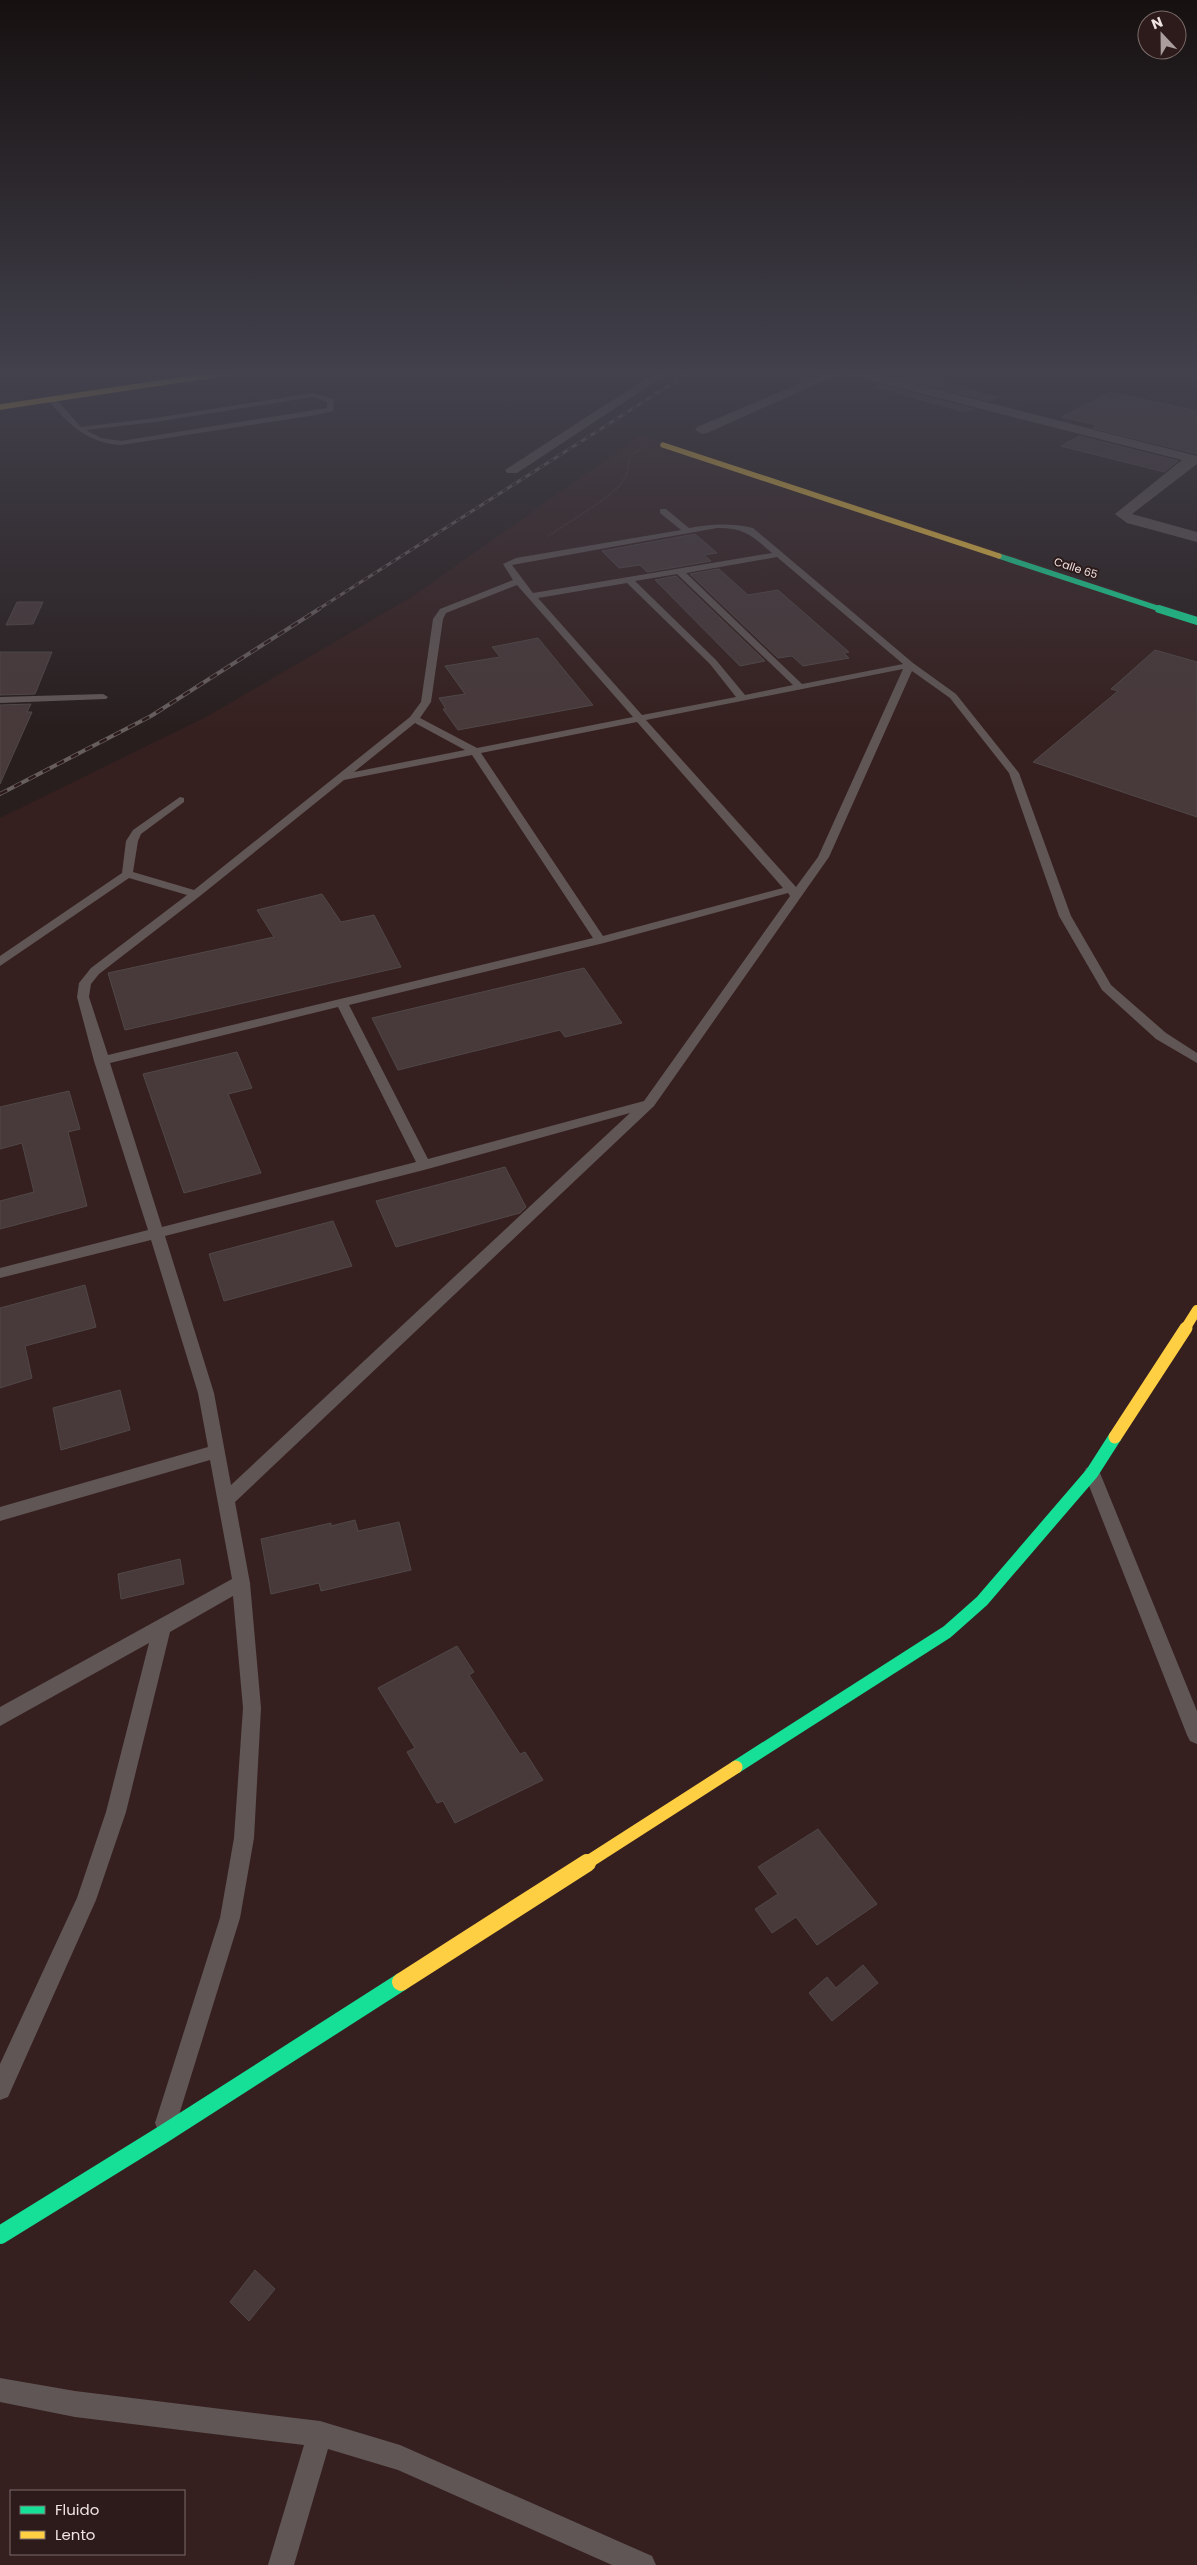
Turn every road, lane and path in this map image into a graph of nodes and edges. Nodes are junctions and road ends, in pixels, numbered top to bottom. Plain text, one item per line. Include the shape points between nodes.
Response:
1 (612, 492) edge
2 (804, 492) edge
3 (1152, 492) edge
4 (663, 511) dead end
5 (687, 531) junction
6 (1197, 537) edge
7 (546, 538) dead end
8 (780, 554) junction
9 (679, 571) junction
10 (629, 580) junction
11 (518, 581) junction
12 (532, 596) junction
13 (1197, 621) edge
14 (910, 665) junction
15 (800, 687) junction
16 (103, 697) dead end
17 (742, 698) junction
18 (0, 700) edge
19 (640, 718) junction
20 (414, 719) junction
21 (475, 751) junction
22 (343, 777) junction
23 (180, 800) dead end
24 (128, 874) junction
25 (794, 892) junction
26 (196, 894) junction
27 (600, 940) junction
28 (0, 962) edge
29 (342, 1004) junction
30 (1197, 1059) edge
31 (102, 1062) junction
32 (649, 1103) junction
33 (424, 1165) junction
34 (156, 1232) junction
35 (0, 1273) edge
36 (1197, 1310) edge
37 (217, 1451) junction
38 (1092, 1472) junction
39 (226, 1500) junction
40 (0, 1514) edge
41 (241, 1583) junction
42 (162, 1627) junction
43 (0, 1717) edge
44 (1197, 1735) edge
45 (0, 2089) edge
46 (162, 2135) junction
47 (0, 2235) edge
48 (0, 2390) edge
49 (320, 2434) junction
50 (281, 2565) edge
51 (643, 2565) edge

1 - 7 path
2 - 13 street, Calle 65
3 - 6 street via 1122,514 1132,520
4 - 5 lane
5 - 8 lane via 734,526 750,530
5 - 11 lane via 506,564
8 - 9 lane
8 - 14 lane
9 - 10 lane
9 - 15 lane
10 - 12 lane
10 - 17 lane via 713,662
11 - 12 lane
11 - 20 lane via 443,611 438,619 426,702
12 - 19 lane
14 - 15 lane
14 - 25 lane via 824,857
14 - 30 lane via 953,696 1014,773 1065,916 1106,987 1161,1036
15 - 17 lane
16 - 18 lane
17 - 19 lane
19 - 21 lane
19 - 25 lane
20 - 21 lane
20 - 22 lane
21 - 22 lane
21 - 27 lane
22 - 26 lane
23 - 24 lane via 137,832 132,841
24 - 26 lane
24 - 28 lane
25 - 27 lane
25 - 32 lane
26 - 31 lane via 95,971 85,983 83,997
27 - 29 lane
29 - 31 lane
29 - 33 lane
31 - 34 lane
32 - 33 lane
32 - 39 lane
33 - 34 lane
34 - 35 lane
34 - 37 lane via 206,1393
36 - 38 street
37 - 39 lane
37 - 40 lane
38 - 44 lane
38 - 46 street via 982,1601 947,1632
39 - 41 lane
41 - 42 lane
41 - 46 lane via 252,1708 244,1838 230,1918
42 - 43 lane
42 - 45 lane via 116,1812 86,1900
46 - 47 street
48 - 49 lane via 75,2404
49 - 50 lane
49 - 51 lane via 400,2458

